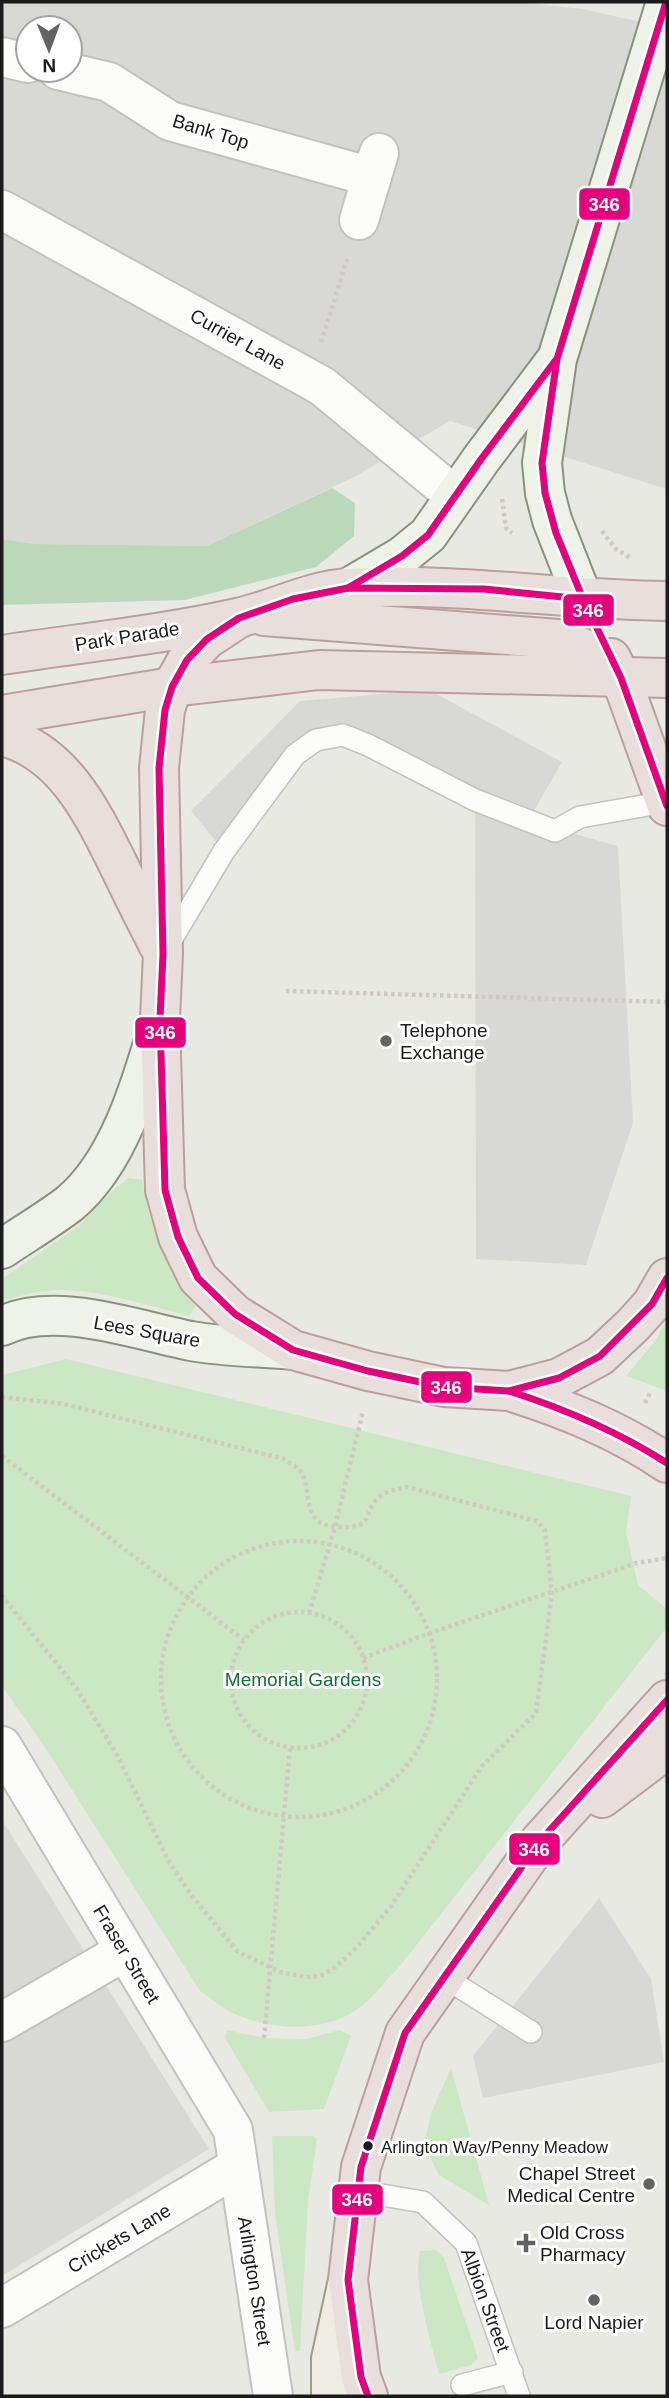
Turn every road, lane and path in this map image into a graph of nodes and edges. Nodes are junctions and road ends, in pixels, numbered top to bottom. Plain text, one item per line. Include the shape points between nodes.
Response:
1 (666, 2) edge
2 (84, 76) edge
3 (2, 210) edge
4 (359, 220) joint
5 (321, 342) dead end
6 (557, 359) junction
7 (455, 496) junction
8 (348, 588) junction
9 (583, 599) junction
10 (667, 601) edge
11 (243, 616) junction
12 (2, 655) edge
13 (621, 678) junction
14 (667, 678) edge
15 (172, 687) junction
16 (2, 715) edge
17 (2, 736) edge
18 (666, 804) edge
19 (163, 954) junction
20 (286, 991) dead end
21 (667, 1002) edge
22 (160, 1019) junction
23 (20, 1227) edge
24 (2, 1249) edge
25 (667, 1278) edge
26 (2, 1326) edge
27 (293, 1350) junction
28 (509, 1391) junction
29 (2, 1397) edge
30 (355, 1445) dead end
31 (2, 1456) edge
32 (667, 1463) edge
33 (335, 1527) junction
34 (330, 1546) junction
35 (667, 1558) edge
36 (552, 1593) junction
37 (188, 1595) junction
38 (2, 1596) edge
39 (309, 1613) junction
40 (430, 1633) junction
41 (244, 1640) junction
42 (363, 1658) junction
43 (667, 1700) edge
44 (290, 1748) junction
45 (667, 1749) edge
46 (6, 1760) edge
47 (283, 1817) junction
48 (540, 1841) junction
49 (125, 1951) junction
50 (270, 1968) junction
51 (444, 1977) junction
52 (2, 2022) edge
53 (531, 2032) dead end
54 (264, 2038) dead end
55 (237, 2166) junction
56 (358, 2191) junction
57 (348, 2280) junction
58 (2, 2308) edge
59 (512, 2372) junction
60 (462, 2385) dead end
61 (271, 2396) edge
62 (331, 2396) edge
63 (368, 2396) edge
64 (519, 2396) edge

1 - 6 main road
2 - 4 street, Bank Top via 109,82 170,121 375,165
3 - 7 street, Currier Lane via 322,386
4 - 5 path
6 - 7 main road
6 - 9 main road via 542,463 545,493
7 - 8 main road via 428,535
8 - 9 highway, Park Parade via 484,589
8 - 11 highway, Park Parade via 293,599
9 - 10 highway, Park Parade
9 - 13 highway
11 - 12 highway, Park Parade
11 - 13 highway via 558,639 595,654
11 - 15 highway via 200,646
13 - 14 highway
13 - 15 highway via 343,669
13 - 18 highway
15 - 16 highway
15 - 19 highway via 159,768
17 - 19 highway via 28,745 66,776 98,825
18 - 19 lane via 580,817 555,831 475,800 343,735 316,740 295,755 224,851
19 - 22 highway
20 - 21 path
22 - 23 main road via 138,1092 103,1163 70,1203
22 - 27 highway via 165,1190 178,1237 198,1278 235,1314
23 - 24 main road
25 - 28 highway via 645,1311 600,1356 559,1378
26 - 27 main road, Lees Square via 35,1316 57,1316 194,1341
27 - 28 highway via 444,1387
28 - 32 highway via 623,1434
29 - 33 path via 64,1404 284,1459 304,1478 310,1511 321,1523
30 - 33 path
31 - 37 path
33 - 34 path
33 - 36 path via 356,1527 377,1499 407,1487 537,1521 545,1530
34 - 37 path via 281,1542 260,1546 234,1556
34 - 39 path
34 - 40 path via 383,1569 419,1605
35 - 36 path via 637,1563
36 - 40 path
36 - 50 path via 536,1713 482,1766 391,1906 344,1960 320,1976
37 - 41 path
37 - 47 path via 167,1639 161,1674 161,1695 172,1737 193,1770 218,1793
38 - 50 path via 77,1689 117,1755 169,1862 192,1896 237,1951
39 - 41 path via 272,1617
39 - 42 path via 342,1628
40 - 42 path
40 - 47 path via 435,1651 433,1711 426,1732 400,1769 346,1808 323,1815
41 - 44 path via 232,1666 236,1707 264,1739
42 - 44 path via 366,1692 351,1723 324,1743
43 - 48 highway
44 - 47 path
45 - 48 highway
46 - 49 street, Fraser Street
47 - 50 path
48 - 51 highway
49 - 52 street
49 - 55 street, Fraser Street via 233,2130
50 - 54 path
51 - 53 lane
51 - 56 highway via 405,2033 361,2167
55 - 58 street, Crickets Lane
55 - 61 street, Arlington Street
56 - 57 highway
56 - 59 lane, Albion Street via 423,2202 466,2243
57 - 62 main road via 331,2359
57 - 63 highway via 361,2378
59 - 60 lane
59 - 64 lane, Albion Street

